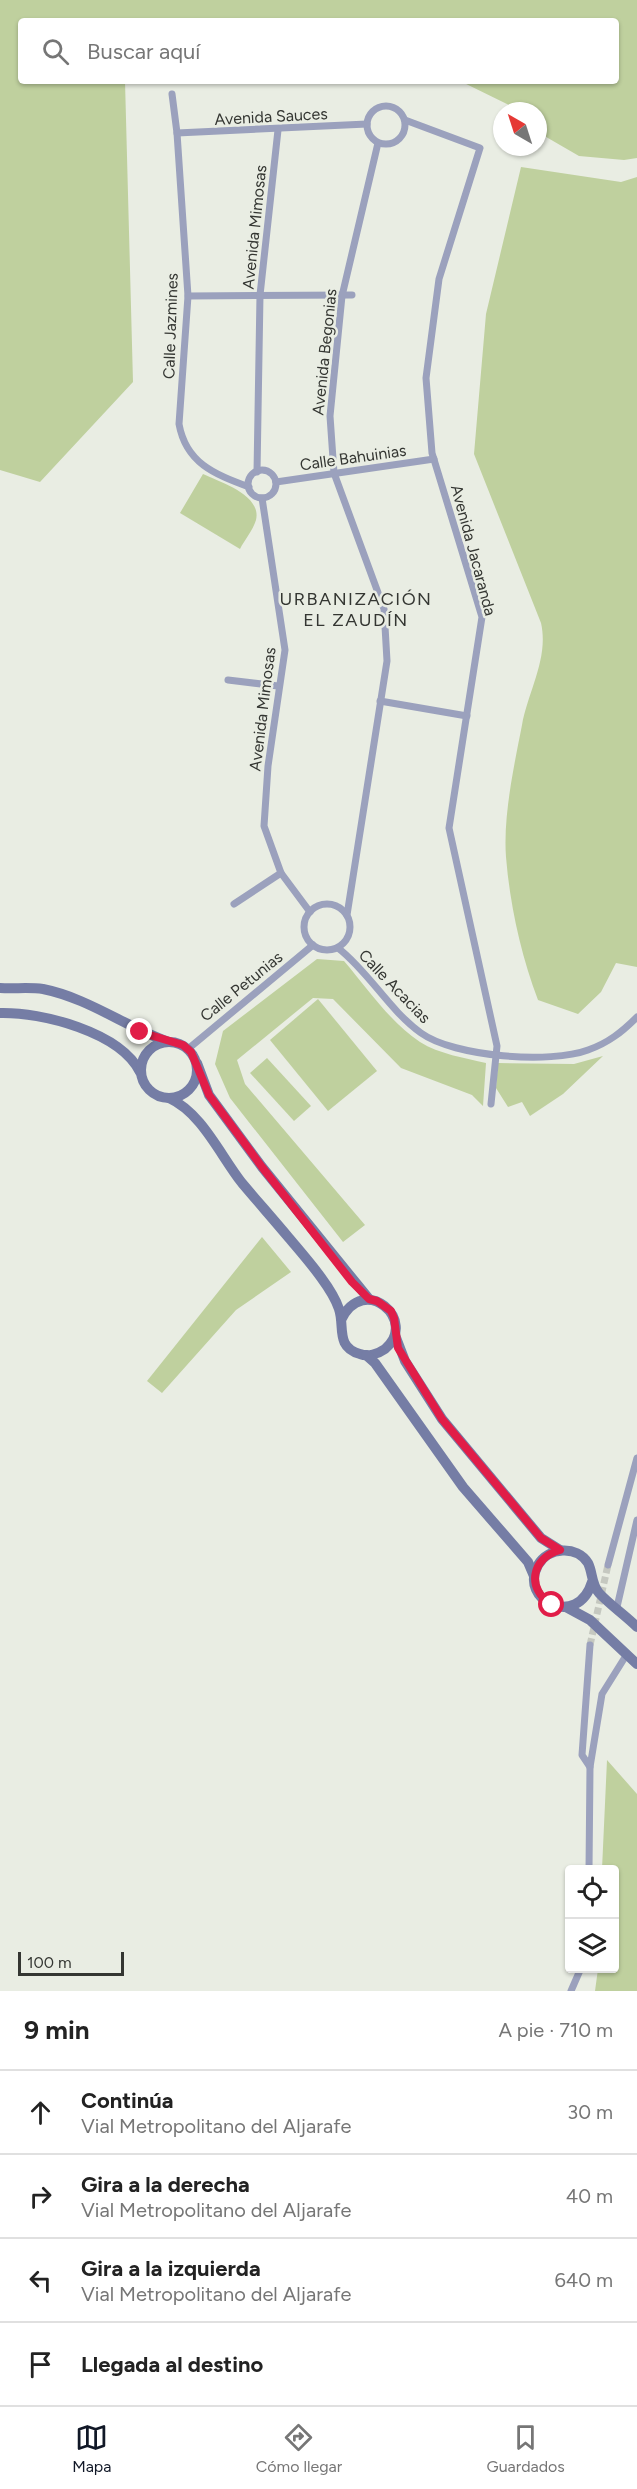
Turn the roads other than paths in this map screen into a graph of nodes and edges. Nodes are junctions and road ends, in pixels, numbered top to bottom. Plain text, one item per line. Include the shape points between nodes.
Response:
1 (172, 94) dead end
2 (405, 120) junction
3 (367, 124) junction
4 (278, 130) junction
5 (177, 133) junction
6 (378, 144) junction
7 (260, 295) junction
8 (352, 295) dead end
9 (188, 296) junction
10 (342, 296) junction
11 (434, 459) junction
12 (257, 472) junction
13 (334, 473) junction
14 (276, 482) junction
15 (249, 487) junction
16 (262, 498) junction
17 (228, 680) dead end
18 (278, 686) junction
19 (380, 701) junction
20 (467, 716) junction
21 (281, 873) junction
22 (234, 904) dead end
23 (310, 912) junction
24 (347, 915) junction
25 (313, 945) junction
26 (338, 948) junction
27 (0, 988) edge
28 (0, 1013) edge
29 (637, 1017) edge
30 (169, 1041) junction
31 (188, 1049) junction
32 (495, 1055) junction
33 (196, 1063) junction
34 (141, 1073) junction
35 (169, 1098) junction
36 (491, 1104) dead end
37 (369, 1299) junction
38 (341, 1320) junction
39 (395, 1335) junction
40 (366, 1355) junction
41 (637, 1458) edge
42 (637, 1520) edge
43 (560, 1550) junction
44 (608, 1565) tunnel mouth
45 (534, 1576) junction
46 (592, 1582) junction
47 (566, 1607) junction
48 (617, 1607) junction
49 (637, 1627) edge
50 (590, 1645) tunnel mouth
51 (627, 1654) junction
52 (637, 1664) edge
53 (590, 1767) junction
54 (589, 1865) edge
55 (579, 1973) edge
56 (572, 1991) edge

1 - 5 street, Calle Jazmines
2 - 3 street via 398,110 388,106 375,110
2 - 6 street via 401,138
2 - 11 street, Avenida Jacaranda via 480,147 439,279 426,378
3 - 4 street, Avenida Sauces
3 - 6 street via 369,135
4 - 5 street, Avenida Sauces
4 - 7 street, Avenida Mimosas
5 - 9 street, Calle Jazmines
6 - 10 street, Avenida Begonias
7 - 9 street
7 - 10 street
7 - 12 street, Avenida Mimosas
8 - 10 street
9 - 15 street, Calle Jazmines via 179,424 182,442 207,467
10 - 13 street, Avenida Begonias via 330,416
11 - 13 street, Calle Bahuinias
11 - 20 street, Avenida Jacaranda via 482,617
12 - 14 street via 268,472
12 - 15 street via 250,478
13 - 14 street, Calle Bahuinias
13 - 19 street, Avenida Begonias via 384,609 387,661
14 - 16 street via 273,493
15 - 16 street
16 - 18 street, Avenida Mimosas via 285,650
17 - 18 street
18 - 21 street, Avenida Mimosas via 264,826
19 - 20 street
19 - 24 street, Avenida Begonias
20 - 32 street, Avenida Jacaranda via 449,828
21 - 22 street
21 - 23 street, Avenida Mimosas
23 - 24 street via 326,905
23 - 25 street via 304,927
24 - 26 street via 348,936
25 - 26 street via 327,950
25 - 31 street, Calle Petunias
26 - 32 street, Calle Acacias via 422,1034 464,1050
27 - 30 main road via 42,989 94,1007 140,1032
28 - 34 main road via 50,1019 83,1030 116,1045 134,1060
29 - 32 street, Calle Acacias via 618,1035 586,1051 551,1057
30 - 31 main road
30 - 34 main road via 151,1048
31 - 33 main road
32 - 36 street, Avenida Jacaranda
33 - 35 main road via 197,1076 187,1092
33 - 37 main road via 209,1095 222,1113
34 - 35 main road via 154,1094
35 - 38 main road via 189,1110 298,1249 332,1296
37 - 38 main road via 351,1305
37 - 39 main road via 391,1311
38 - 40 main road via 345,1344
39 - 40 main road via 384,1350
39 - 43 main road via 405,1362 442,1419 541,1538
40 - 45 main road via 463,1487 528,1562
41 - 44 street
42 - 48 street
43 - 45 main road via 543,1558
43 - 46 main road via 583,1557
45 - 47 main road via 543,1600
46 - 47 main road via 583,1599
46 - 48 main road
47 - 51 main road via 590,1620
48 - 49 main road
50 - 53 street via 582,1755
51 - 52 main road
51 - 53 street via 603,1694
53 - 54 street
55 - 56 street

